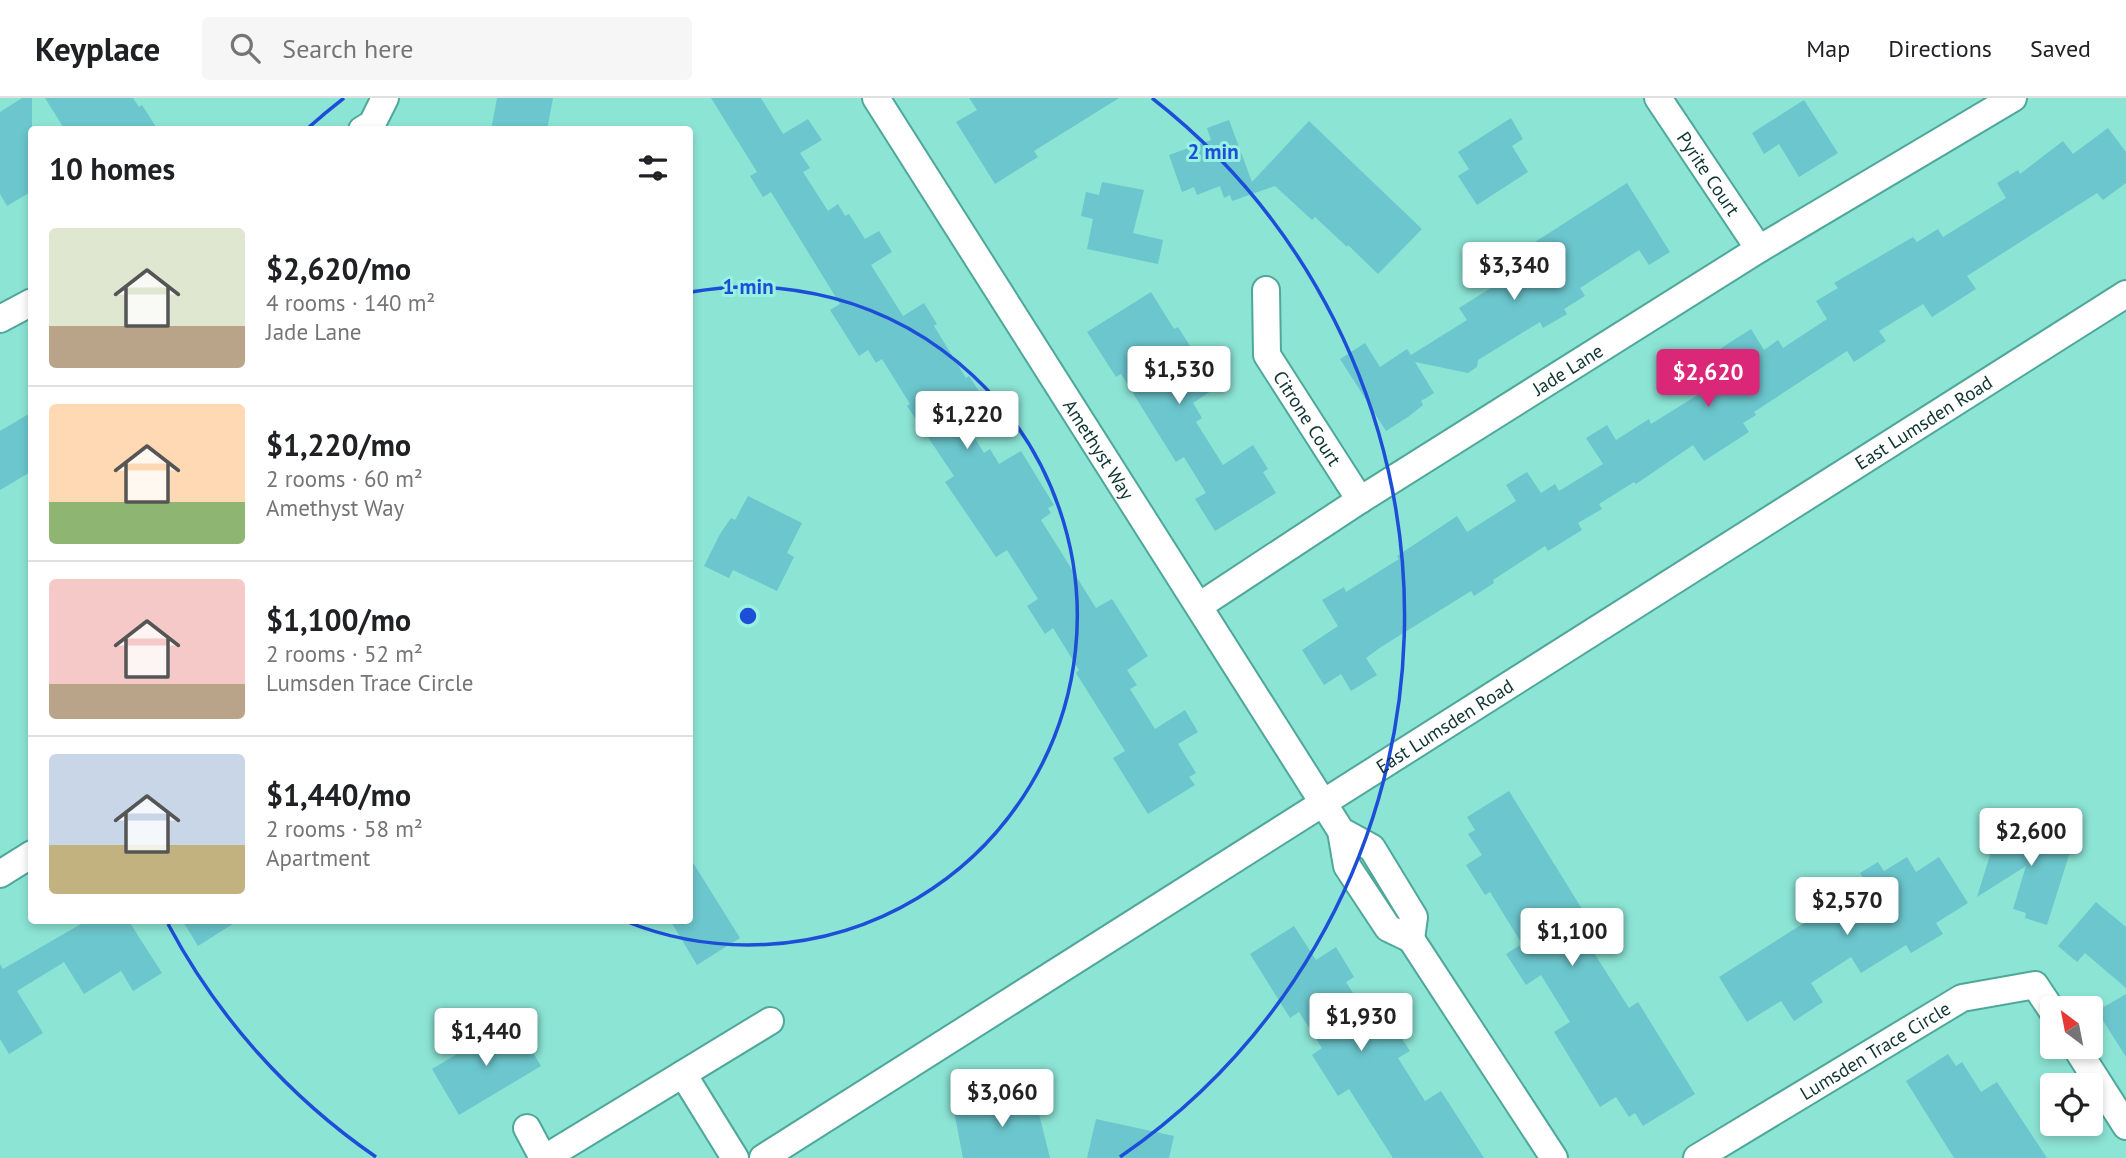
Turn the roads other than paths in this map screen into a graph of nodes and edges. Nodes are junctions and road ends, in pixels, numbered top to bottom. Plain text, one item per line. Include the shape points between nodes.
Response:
1 (385, 98) edge
2 (876, 98) edge
3 (1658, 98) edge
4 (2013, 98) edge
5 (369, 126) edge
6 (1759, 249) junction
7 (1266, 290) dead end
8 (2126, 294) edge
9 (28, 304) edge
10 (0, 319) edge
11 (1360, 500) junction
12 (1199, 606) junction
13 (1322, 801) junction
14 (28, 856) edge
15 (0, 874) edge
16 (2042, 996) edge
17 (770, 1021) dead end
18 (2083, 1059) edge
19 (683, 1074) junction
20 (2126, 1126) edge
21 (527, 1128) dead end
22 (544, 1158) edge
23 (735, 1158) edge
24 (763, 1158) edge
25 (1554, 1158) edge
26 (1697, 1158) edge

1 - 5 street
2 - 12 street, Amethyst Way
3 - 6 street, Pyrite Court
4 - 6 street, Jade Lane
6 - 11 street, Jade Lane
7 - 11 street, Citrone Court via 1267,355
8 - 13 street, East Lumsden Road
9 - 10 street
11 - 12 street, Jade Lane
12 - 13 street, Amethyst Way
13 - 24 street, East Lumsden Road
13 - 25 street via 1340,831 1347,866 1388,928 1411,939
14 - 15 street
16 - 26 street, Lumsden Trace Circle via 2035,985 1962,998
17 - 19 street
18 - 20 street
19 - 22 street
19 - 23 street
21 - 22 street

